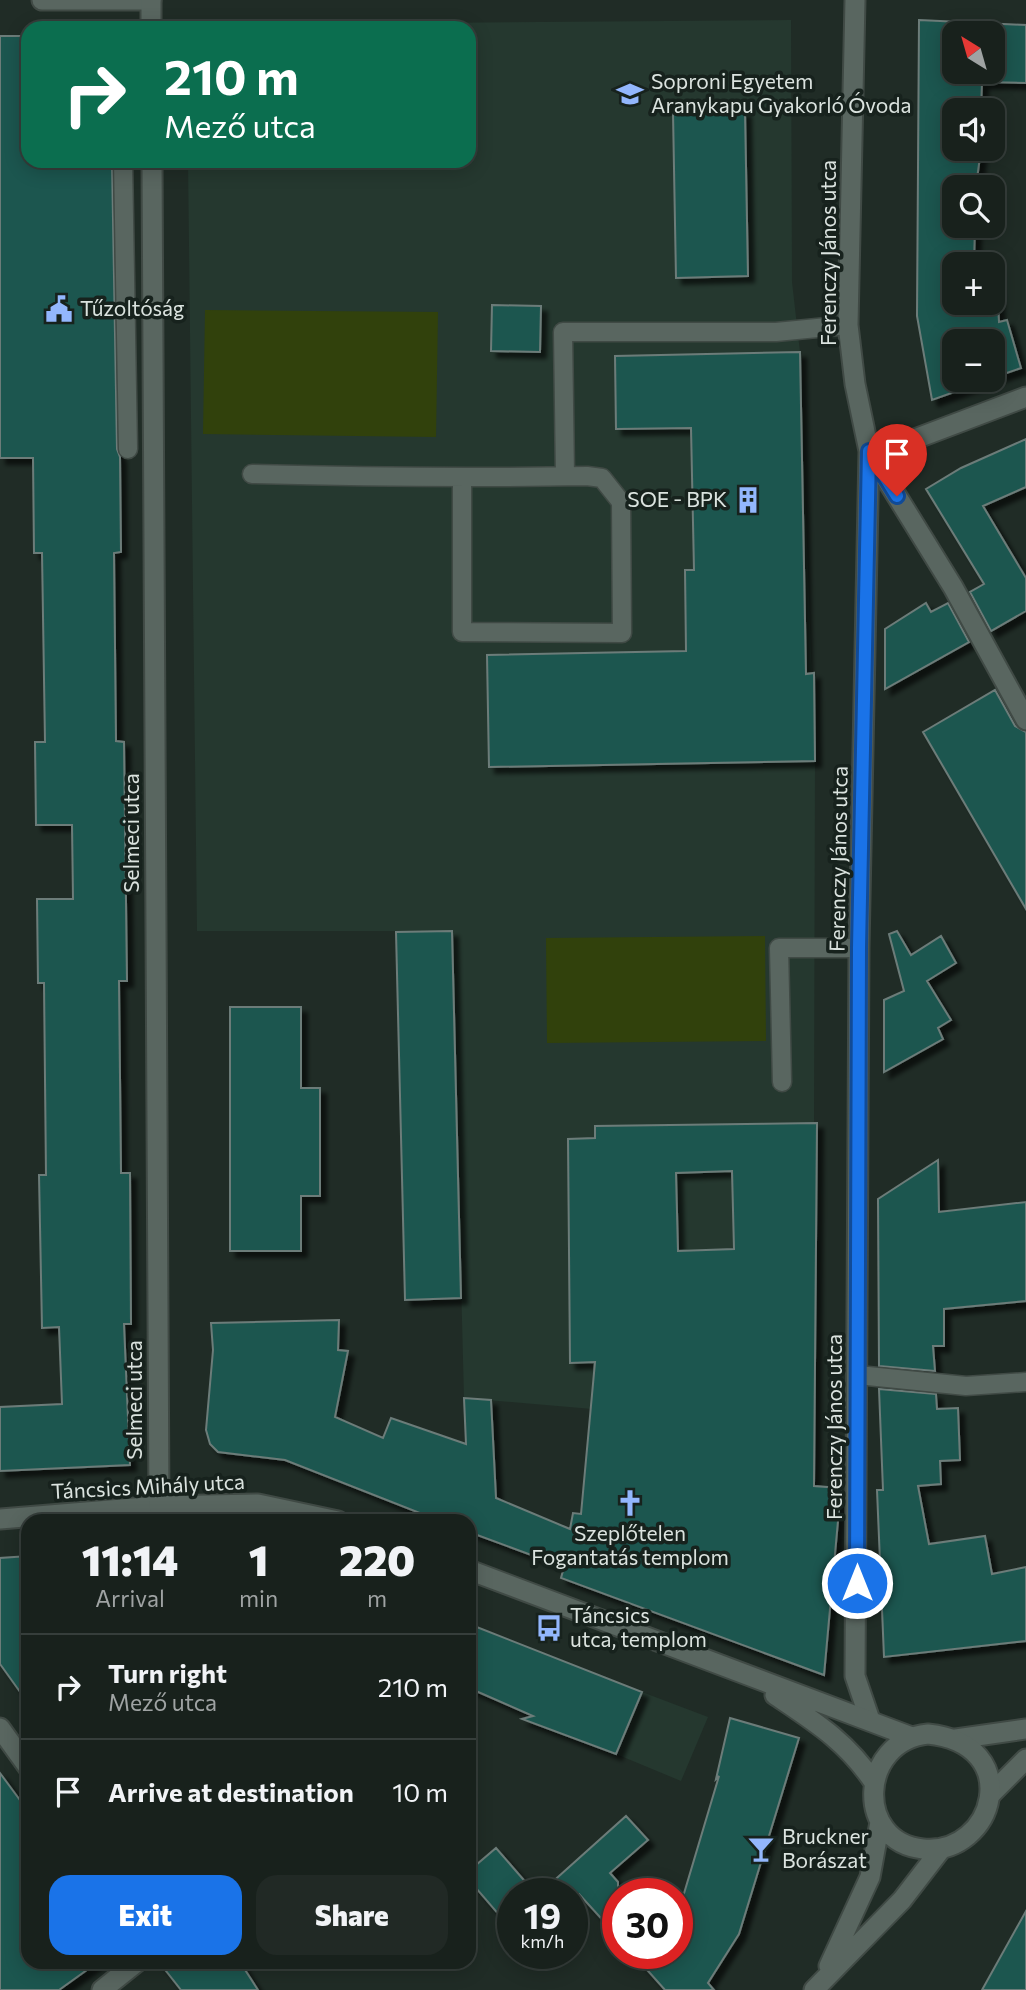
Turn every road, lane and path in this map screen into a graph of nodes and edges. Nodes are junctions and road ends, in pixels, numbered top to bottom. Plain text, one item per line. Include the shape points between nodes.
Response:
1 (41, 0) edge
2 (151, 0) edge
3 (855, 0) edge
4 (151, 21) edge
5 (123, 168) edge
6 (152, 168) edge
7 (848, 325) junction
8 (1026, 397) edge
9 (128, 449) dead end
10 (869, 451) junction
11 (252, 474) dead end
12 (565, 476) junction
13 (462, 478) junction
14 (1026, 720) edge
15 (859, 948) junction
16 (782, 1082) dead end
17 (858, 1374) junction
18 (1026, 1382) edge
19 (159, 1506) junction
20 (61, 1514) edge
21 (305, 1514) edge
22 (21, 1517) edge
23 (0, 1519) edge
24 (476, 1573) edge
25 (745, 1676) junction
26 (870, 1720) junction
27 (0, 1728) edge
28 (1026, 1729) edge
29 (909, 1736) junction
30 (956, 1739) junction
31 (21, 1757) edge
32 (1026, 1759) edge
33 (873, 1782) junction
34 (992, 1793) junction
35 (880, 1822) junction
36 (942, 1847) junction
37 (128, 1969) edge
38 (819, 1985) edge
39 (102, 1990) edge

1 - 2 street
2 - 4 street
3 - 7 street, Ferenczy János utca
5 - 9 lane
6 - 19 street, Selmeci utca
7 - 10 street, Ferenczy János utca
7 - 12 lane via 776,332 563,332
8 - 10 street via 908,442
10 - 14 street via 953,587
10 - 15 street, Ferenczy János utca
11 - 13 lane
12 - 13 lane
12 - 13 lane via 603,478 621,502 622,633 462,632
15 - 16 lane via 779,948
15 - 17 street, Ferenczy János utca
17 - 18 lane via 966,1386
17 - 26 street, Ferenczy János utca via 855,1676
19 - 20 street, Táncsics Mihály utca
19 - 21 street, Táncsics Mihály utca via 258,1504
22 - 23 street, Táncsics Mihály utca
24 - 25 street
25 - 26 street
25 - 33 street via 839,1740
26 - 29 street
27 - 31 street
28 - 30 street
29 - 30 street
29 - 33 street via 887,1754
30 - 34 street via 982,1760
32 - 34 street
33 - 35 street
34 - 36 street via 985,1814 970,1831
35 - 36 street via 912,1847
35 - 38 street via 870,1877
36 - 38 street via 902,1900
37 - 39 street

